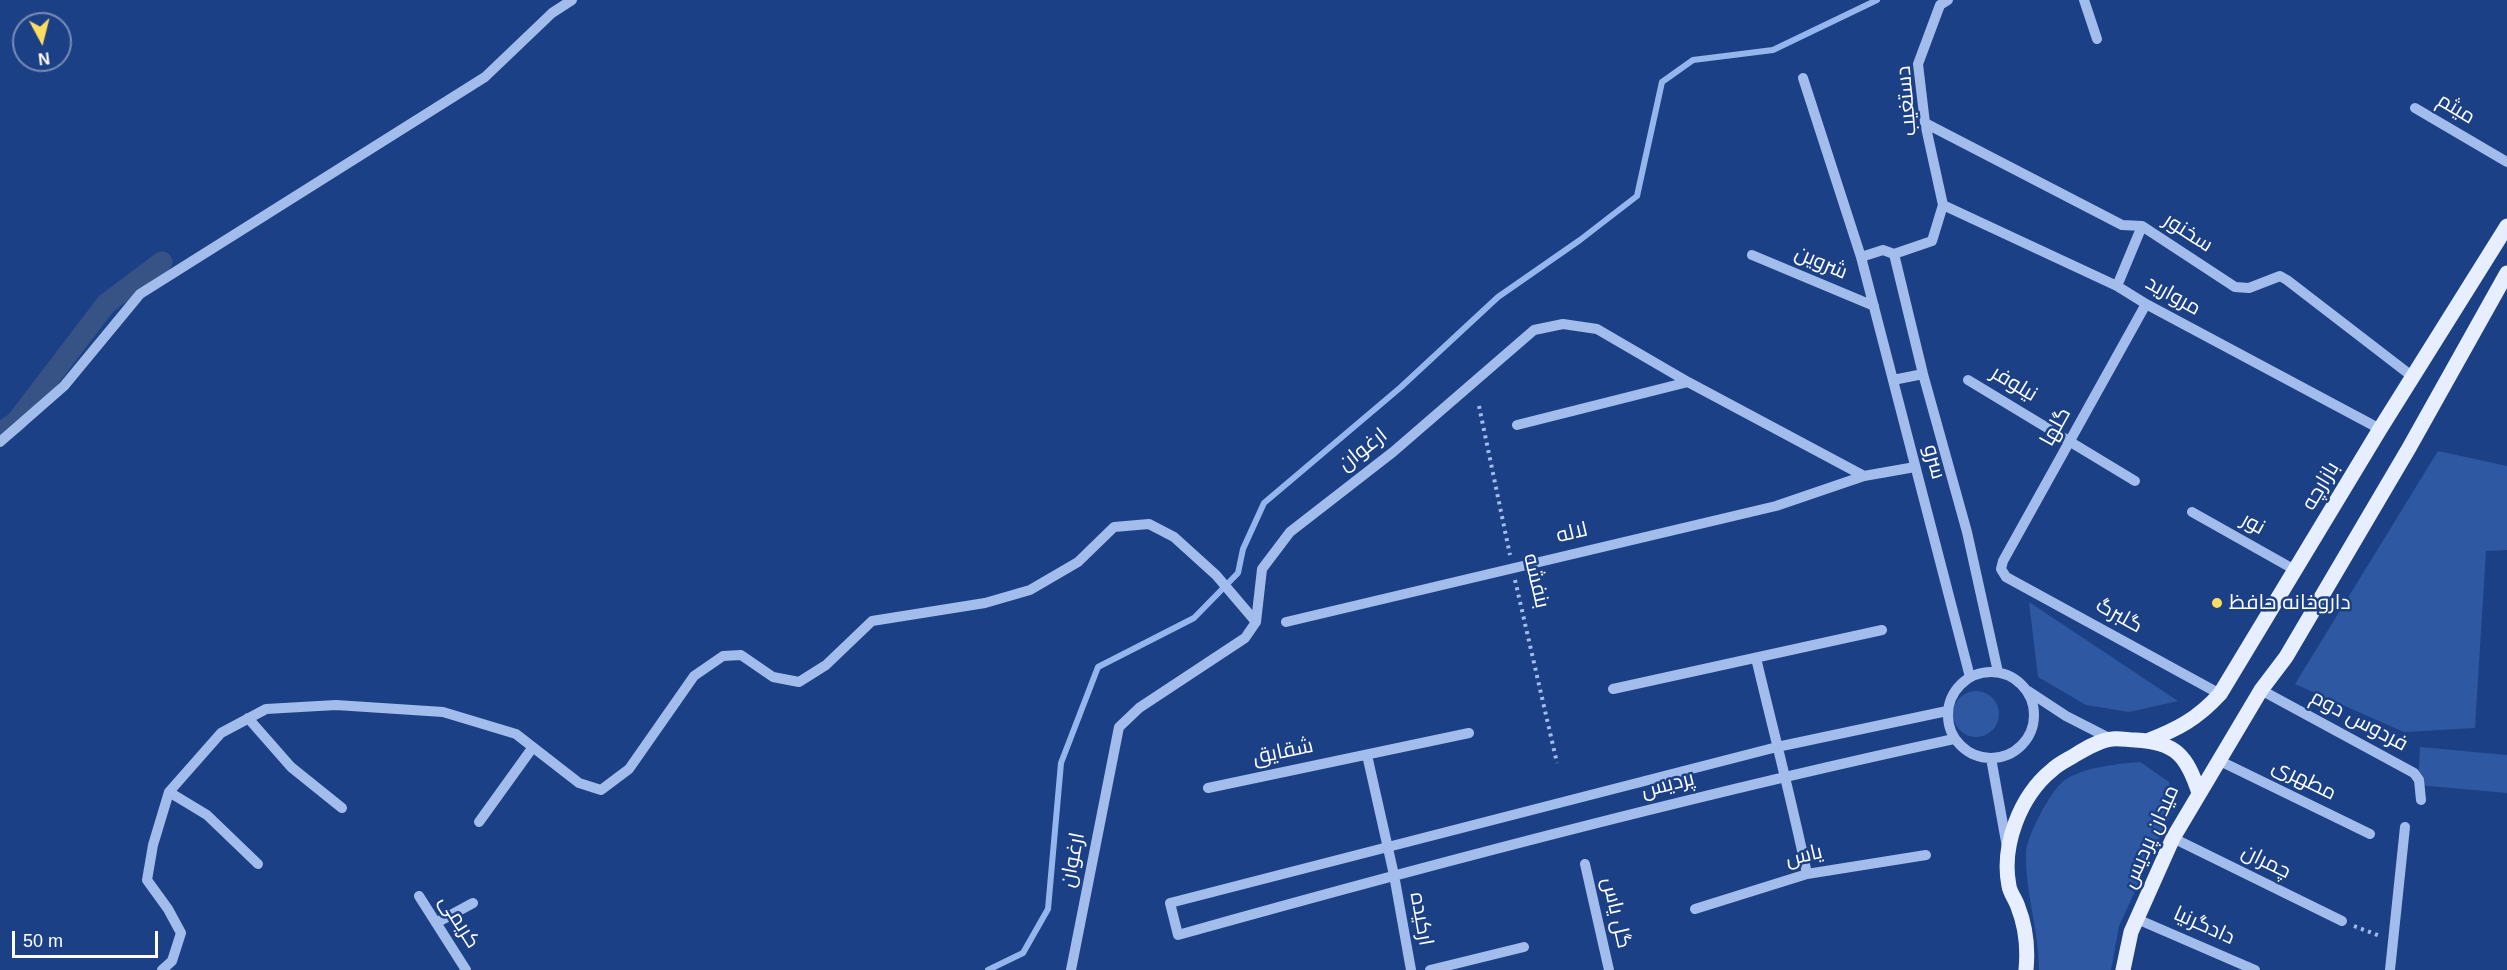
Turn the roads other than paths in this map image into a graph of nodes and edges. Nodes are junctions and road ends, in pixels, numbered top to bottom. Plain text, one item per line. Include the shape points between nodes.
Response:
1 (572, 0) edge
2 (1948, 0) edge
3 (2084, 0) edge
4 (2097, 39) dead end
5 (1803, 78) dead end
6 (2415, 108) dead end
7 (1925, 123) junction
8 (2507, 162) edge
9 (1943, 205) junction
10 (2142, 226) junction
11 (2507, 226) edge
12 (1894, 254) junction
13 (1752, 255) dead end
14 (1861, 257) junction
15 (2507, 273) edge
16 (2117, 286) junction
17 (2146, 304) junction
18 (1874, 306) junction
19 (1923, 374) junction
20 (2413, 377) junction
21 (1893, 380) junction
22 (1968, 380) dead end
23 (1688, 382) junction
24 (1517, 425) dead end
25 (2380, 429) junction
26 (2070, 441) junction
27 (0, 442) edge
28 (1915, 467) junction
29 (1864, 476) junction
30 (2135, 481) dead end
31 (2192, 512) dead end
32 (2001, 569) joint
33 (2295, 570) junction
34 (1257, 622) junction
35 (1286, 622) dead end
36 (1882, 630) dead end
37 (1756, 658) junction
38 (1998, 672) junction
39 (1970, 676) junction
40 (1613, 689) dead end
41 (2026, 690) junction
42 (2261, 690) junction
43 (2220, 694) junction
44 (1947, 711) junction
45 (249, 718) junction
46 (1469, 734) dead end
47 (1954, 739) junction
48 (2110, 739) junction
49 (2147, 741) junction
50 (533, 747) junction
51 (1777, 747) junction
52 (1367, 755) junction
53 (1991, 758) junction
54 (2220, 761) junction
55 (1786, 775) junction
56 (1208, 788) dead end
57 (169, 792) junction
58 (2199, 793) junction
59 (2421, 800) dead end
60 (342, 808) dead end
61 (479, 822) dead end
62 (2405, 827) dead end
63 (2370, 834) dead end
64 (2173, 838) junction
65 (1387, 847) junction
66 (2008, 854) junction
67 (1926, 855) dead end
68 (258, 864) dead end
69 (1585, 864) dead end
70 (1807, 874) junction
71 (1394, 875) junction
72 (419, 896) dead end
73 (473, 903) dead end
74 (1695, 909) dead end
75 (2138, 918) junction
76 (2342, 921) road end
77 (436, 923) junction
78 (1524, 947) dead end
79 (162, 970) edge
80 (466, 970) edge
81 (1071, 970) edge
82 (1411, 970) edge
83 (1430, 970) edge
84 (1609, 970) edge
85 (2026, 970) edge
86 (2123, 970) edge
87 (2255, 970) edge
88 (2390, 970) edge

1 - 27 street via 552,13 485,77 140,294 64,386
2 - 7 street, دستغیب via 1940,5 1918,64
3 - 4 street
5 - 14 street, سرو
6 - 8 street, میثم
7 - 9 street, دستغیب
7 - 10 street, سخنور via 2122,225
9 - 12 street via 1932,241
9 - 16 street, مروارید
10 - 16 street
10 - 20 street, سخنور via 2235,286 2249,288 2280,276
11 - 20 main road, بازارچه
12 - 14 street via 1883,250
12 - 19 street, سرو
13 - 18 street, شروین
14 - 18 street, سرو
15 - 42 main road via 2380,498 2286,657
16 - 17 street, مروارید
17 - 25 street, مروارید
17 - 26 street, گلها
18 - 21 street, سرو
19 - 21 street
19 - 38 street, سرو via 1966,532
20 - 25 main road, بازارچه
21 - 28 street, سرو
22 - 26 street, نیلوفر
23 - 24 street
23 - 29 street, ارغوان
23 - 34 street, ارغوان via 1597,329 1563,324 1534,330 1393,452 1290,532 1262,569
25 - 33 main road, بازارچه
26 - 30 street, نیلوفر
26 - 32 street, گلها
28 - 29 street
28 - 39 street, سرو
29 - 35 street, لاله via 1776,506
31 - 33 street, نور
32 - 43 street, گلبرگ via 2006,577
33 - 43 main road, بازارچه
34 - 50 street via 1216,575 1174,537 1149,524 1114,527 1078,562 1030,590 985,603 872,621 826,665 799,682 773,677 741,655 723,656 694,676 629,769 601,790 579,783
34 - 81 street, ارغوان via 1245,638 1139,708 1119,727
36 - 37 street
37 - 40 street
37 - 51 street
38 - 39 street
38 - 41 street via 2012,676
39 - 44 street via 1951,697
41 - 48 street
41 - 53 street via 2034,711 2028,739 2011,753
42 - 54 main road
42 - 59 street, فردوس دوم via 2414,773 2419,780
43 - 49 main road, بازارچه via 2203,712 2179,728
44 - 47 street
44 - 51 street, پردیس
45 - 50 street via 266,709 336,705 443,712 516,734
45 - 57 street via 221,733
45 - 60 street via 291,767
46 - 52 street, شقایق
47 - 53 street via 1977,756
47 - 55 street, پردیس
48 - 49 main road, میدان پردیس
48 - 66 main road, میدان پردیس via 2083,750 2037,785 2023,806
49 - 58 main road, میدان پردیس via 2179,752 2191,768
50 - 61 street
51 - 55 street
51 - 65 street, پردیس
52 - 56 street, شقایق
52 - 65 street
53 - 66 street
54 - 58 main road
54 - 63 street, مطهری
55 - 70 street
55 - 71 street, پردیس
57 - 68 street via 207,815
57 - 79 street via 147,880 181,933 172,961
58 - 64 main road, میدان پردیس
62 - 88 street
64 - 75 main road, میدان پردیس
64 - 76 street, چمران
65 - 71 street, ارکیده
65 - 71 street, پردیس via 1170,903 1178,935
66 - 85 main road, میدان پردیس via 2009,888 2026,940
67 - 70 street, یاس
69 - 84 street, گل یاس
70 - 74 street, یاس
71 - 82 street, ارکیده
72 - 77 street, کریمی
73 - 77 street
75 - 86 main road, میدان پردیس via 2129,937
75 - 87 street, دادگرنیا
77 - 80 street, کریمی
78 - 83 street, ارکیده

